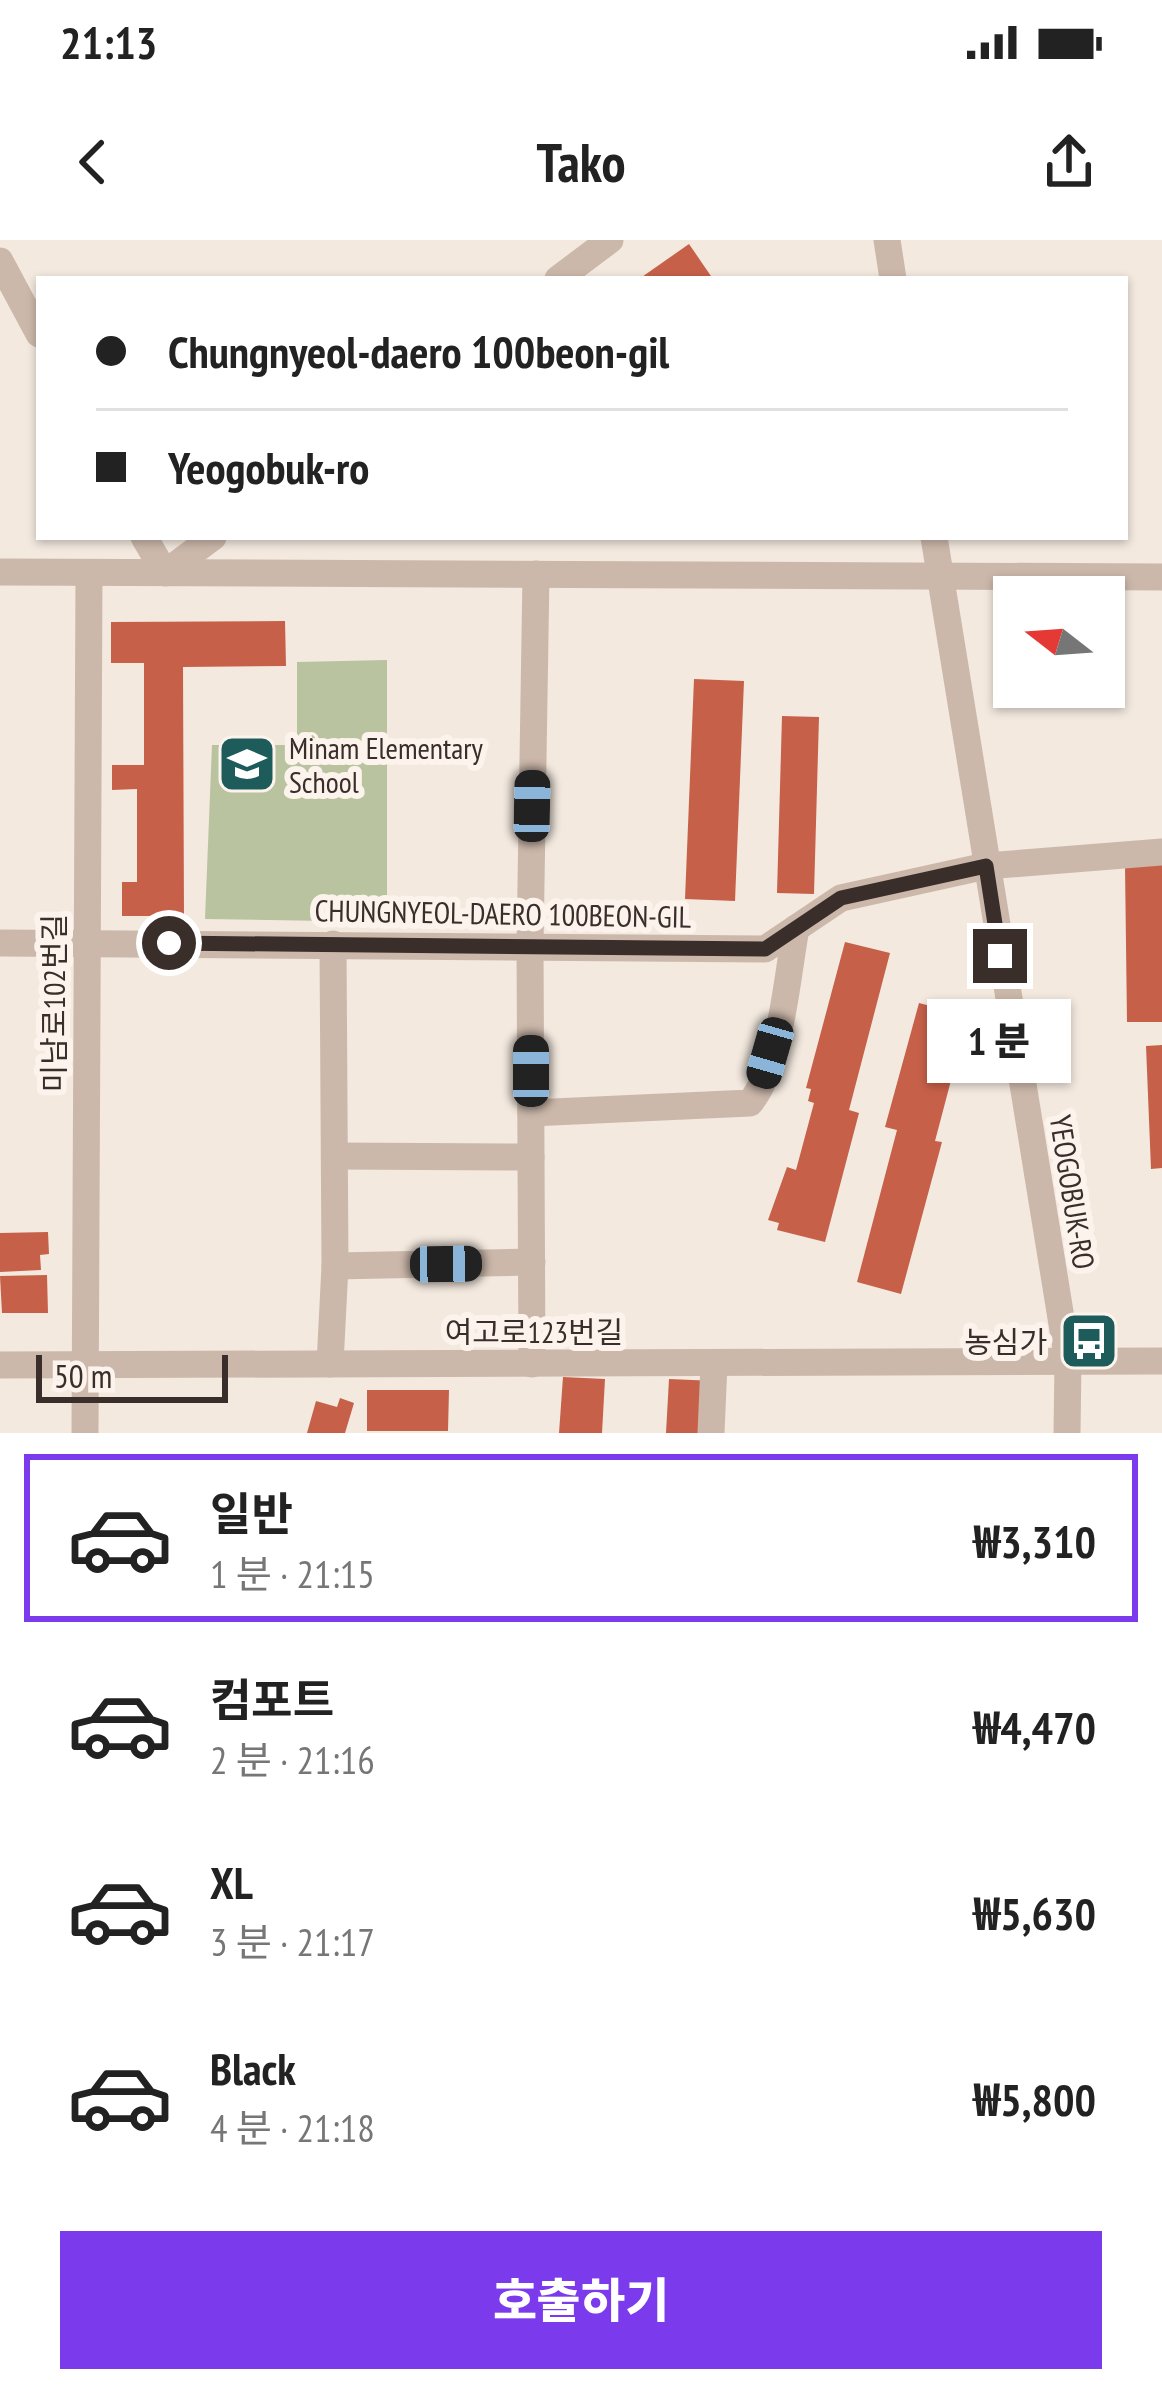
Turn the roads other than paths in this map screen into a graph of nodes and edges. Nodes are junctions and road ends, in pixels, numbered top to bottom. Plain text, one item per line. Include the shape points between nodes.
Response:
1 (610, 240) edge
2 (887, 240) edge
3 (0, 261) edge
4 (562, 276) edge
5 (893, 276) edge
6 (36, 328) edge
7 (146, 540) edge
8 (209, 540) edge
9 (934, 540) edge
10 (0, 572) edge
11 (89, 572) junction
12 (165, 573) junction
13 (536, 574) junction
14 (940, 576) junction
15 (1162, 577) edge
16 (1162, 852) edge
17 (986, 866) junction
18 (796, 928) junction
19 (0, 943) edge
20 (86, 943) junction
21 (333, 944) junction
22 (530, 946) junction
23 (531, 1113) junction
24 (335, 1156) junction
25 (532, 1157) junction
26 (532, 1262) junction
27 (335, 1266) junction
28 (1068, 1361) junction
29 (1162, 1361) edge
30 (329, 1364) junction
31 (532, 1364) junction
32 (714, 1364) junction
33 (0, 1365) edge
34 (86, 1365) junction
35 (85, 1433) edge
36 (711, 1433) edge
37 (1067, 1433) edge

1 - 4 street
2 - 5 street
3 - 6 street
7 - 12 street
8 - 12 street
9 - 14 street, YEOGOBUK-RO
10 - 11 street
11 - 12 street
11 - 20 street, 미남로102번길
12 - 13 street
13 - 14 street
13 - 22 street
14 - 15 street
14 - 17 street, YEOGOBUK-RO
16 - 17 street, CHUNGNYEOL-DAERO 100BEON-GIL
17 - 18 street, CHUNGNYEOL-DAERO 100BEON-GIL via 841,898
17 - 28 street, YEOGOBUK-RO
18 - 22 street, CHUNGNYEOL-DAERO 100BEON-GIL via 765,949
18 - 23 street via 781,1015 750,1103
19 - 20 street, CHUNGNYEOL-DAERO 100BEON-GIL
20 - 21 street, CHUNGNYEOL-DAERO 100BEON-GIL
20 - 34 street, 미남로102번길
21 - 22 street, CHUNGNYEOL-DAERO 100BEON-GIL
21 - 24 street
22 - 23 street
23 - 25 street
24 - 25 street
24 - 27 street
25 - 26 street
26 - 27 street
26 - 31 street
27 - 30 street
28 - 29 street, 여고로123번길
28 - 32 street, 여고로123번길
28 - 37 street, YEOGOBUK-RO
30 - 31 street, 여고로123번길
30 - 34 street, 여고로123번길
31 - 32 street, 여고로123번길
32 - 36 street
33 - 34 street, 여고로123번길
34 - 35 street, 미남로102번길

